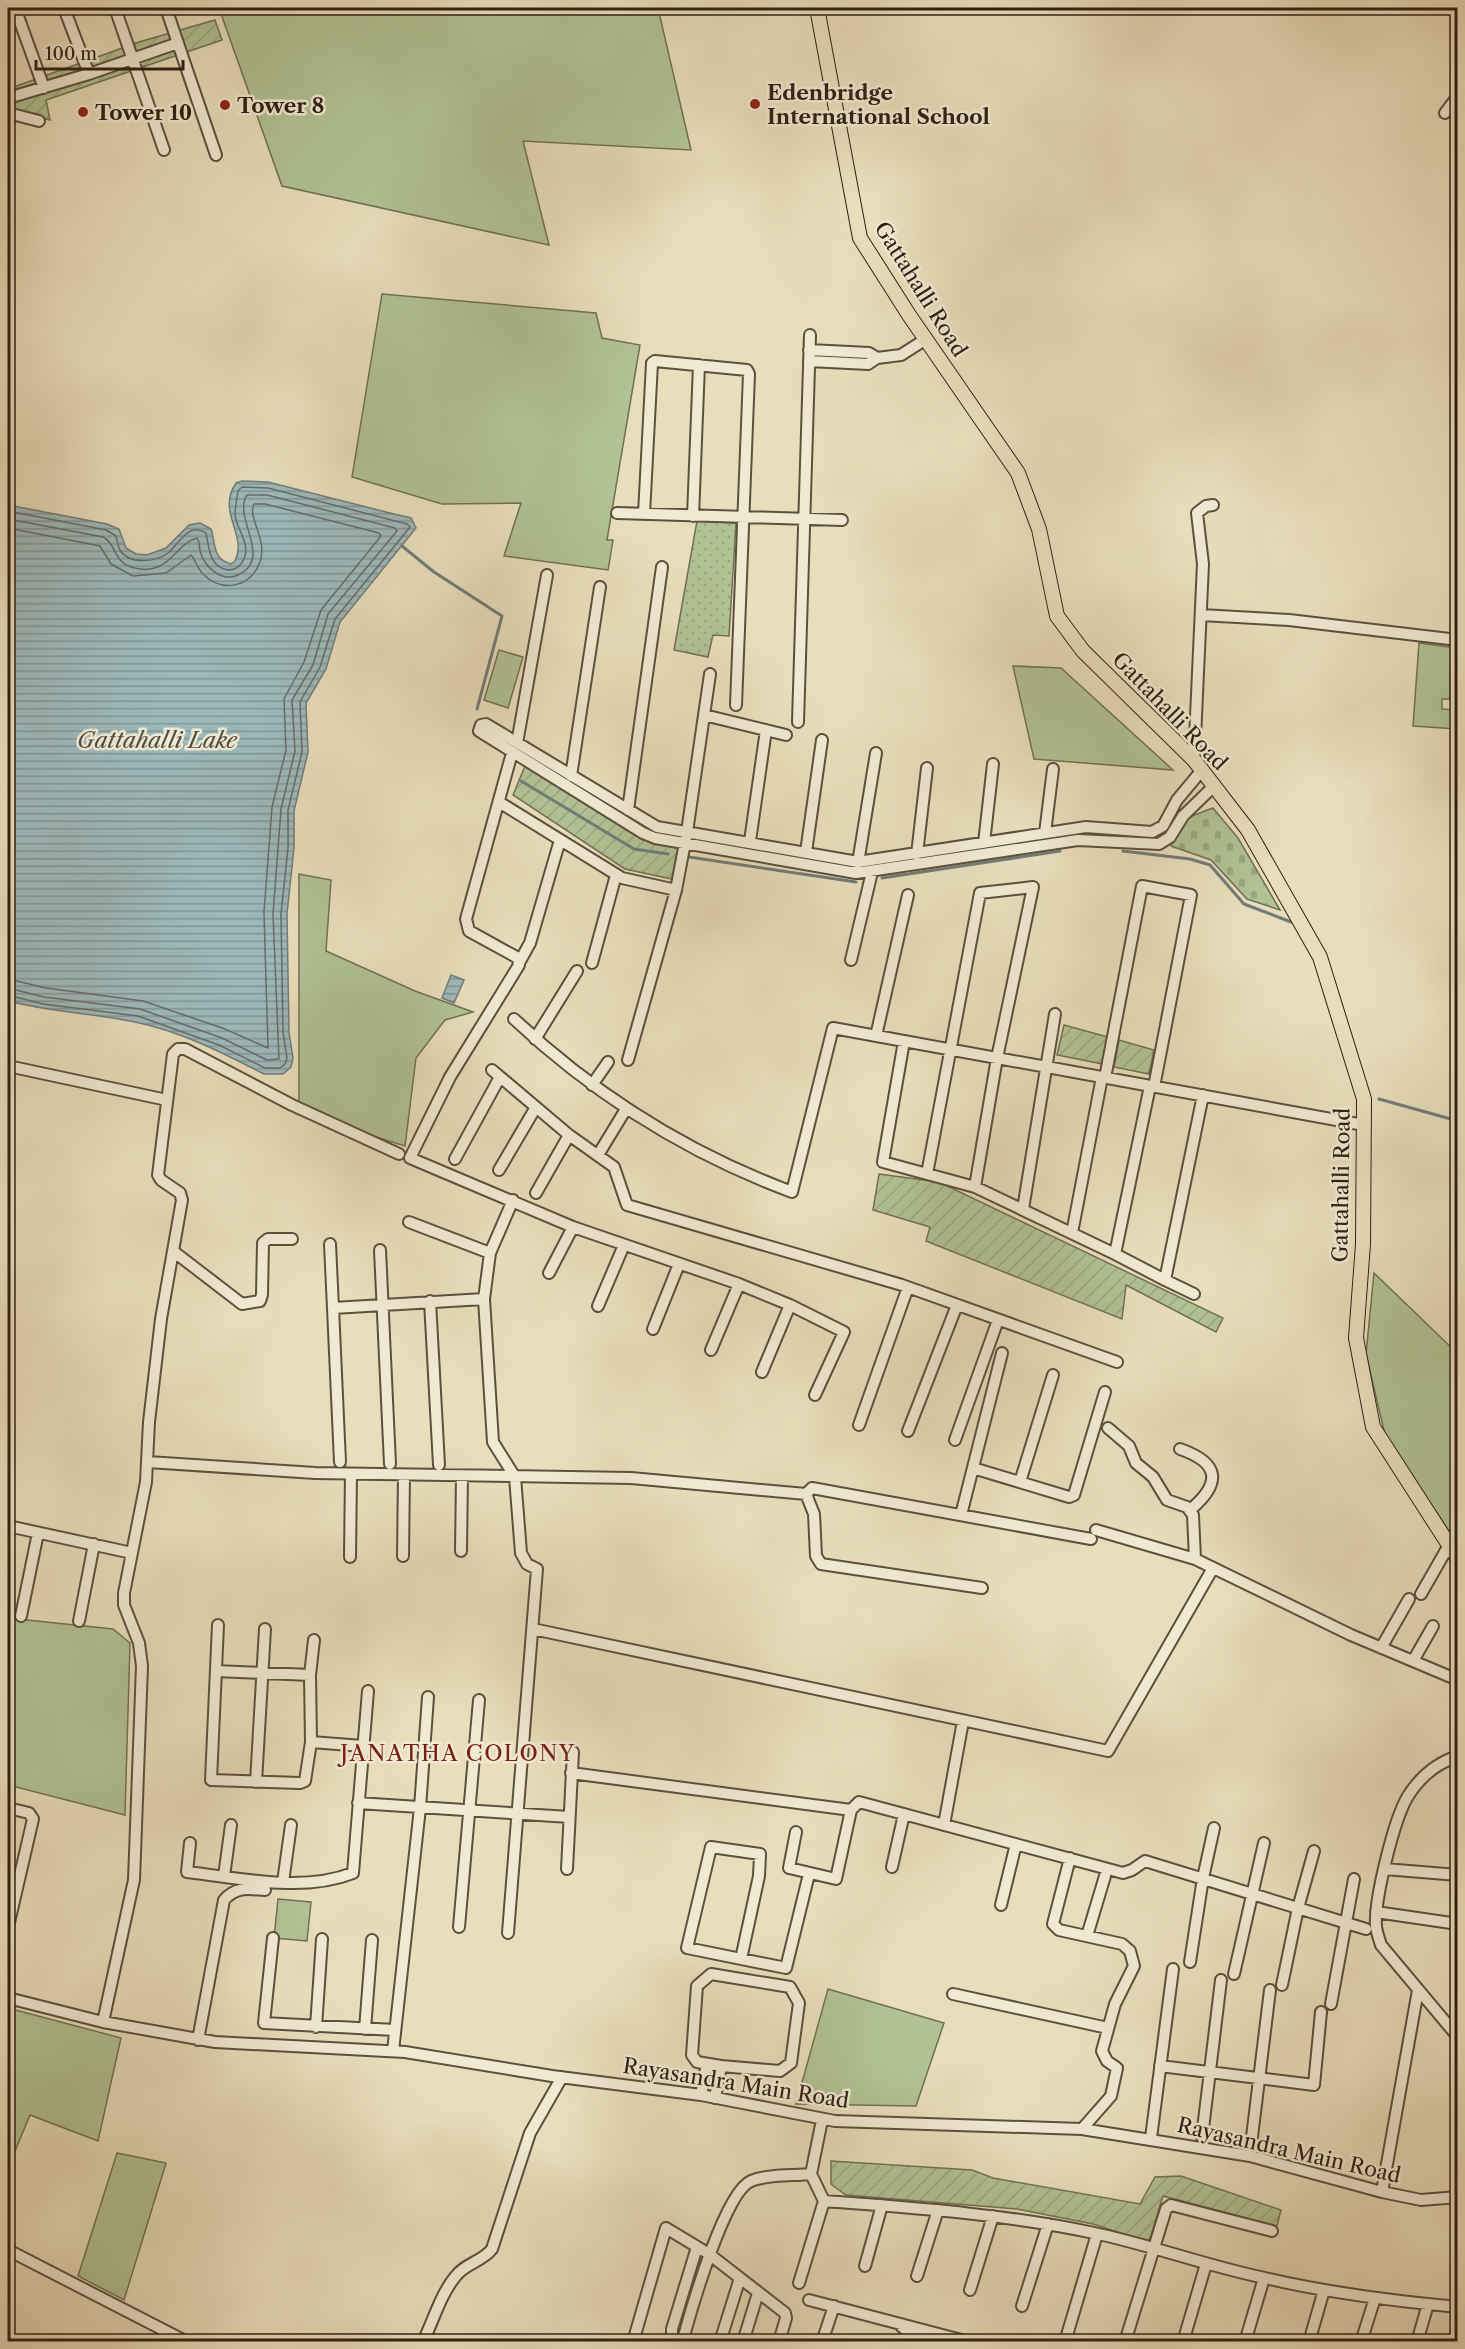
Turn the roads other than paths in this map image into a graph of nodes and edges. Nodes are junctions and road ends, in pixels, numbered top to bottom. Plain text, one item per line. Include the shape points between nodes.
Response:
1 (15, 8) edge
2 (64, 8) edge
3 (115, 8) edge
4 (166, 8) edge
5 (817, 8) edge
6 (178, 43) junction
7 (132, 59) junction
8 (89, 74) junction
9 (44, 88) junction
10 (1458, 96) edge
11 (8, 98) edge
12 (8, 113) edge
13 (1445, 113) dead end
14 (39, 121) dead end
15 (164, 150) dead end
16 (216, 155) dead end
17 (810, 335) dead end
18 (926, 339) junction
19 (809, 356) junction
20 (699, 365) junction
21 (1213, 505) dead end
22 (617, 513) dead end
23 (644, 514) junction
24 (693, 516) junction
25 (745, 518) junction
26 (803, 520) junction
27 (842, 520) dead end
28 (662, 567) dead end
29 (546, 575) dead end
30 (600, 586) dead end
31 (1201, 615) junction
32 (1458, 640) edge
33 (710, 674) dead end
34 (736, 705) dead end
35 (704, 715) junction
36 (798, 722) dead end
37 (766, 730) junction
38 (786, 735) dead end
39 (822, 741) dead end
40 (517, 743) junction
41 (512, 753) junction
42 (876, 753) dead end
43 (993, 764) dead end
44 (1198, 765) junction
45 (927, 768) dead end
46 (1053, 769) dead end
47 (571, 776) junction
48 (1214, 786) junction
49 (499, 802) junction
50 (628, 810) junction
51 (1045, 833) junction
52 (686, 837) junction
53 (560, 840) junction
54 (750, 841) junction
55 (984, 843) junction
56 (806, 852) junction
57 (916, 854) junction
58 (857, 868) junction
59 (872, 872) junction
60 (616, 875) junction
61 (676, 890) junction
62 (908, 895) dead end
63 (851, 960) dead end
64 (520, 961) junction
65 (592, 963) dead end
66 (577, 971) dead end
67 (1055, 1014) dead end
68 (514, 1019) dead end
69 (876, 1036) junction
70 (535, 1038) junction
71 (904, 1041) junction
72 (951, 1049) junction
73 (997, 1058) junction
74 (628, 1060) dead end
75 (608, 1062) dead end
76 (8, 1066) edge
77 (1046, 1068) junction
78 (1104, 1077) junction
79 (592, 1086) junction
80 (1152, 1086) junction
81 (1203, 1095) junction
82 (167, 1100) junction
83 (536, 1107) junction
84 (626, 1109) junction
85 (1364, 1125) junction
86 (569, 1135) junction
87 (399, 1154) dead end
88 (598, 1155) junction
89 (455, 1159) dead end
90 (499, 1170) dead end
91 (927, 1174) junction
92 (975, 1187) junction
93 (536, 1193) dead end
94 (513, 1200) junction
95 (1023, 1209) junction
96 (409, 1222) dead end
97 (573, 1227) junction
98 (1072, 1233) junction
99 (292, 1239) dead end
100 (330, 1244) dead end
101 (624, 1245) junction
102 (380, 1250) dead end
103 (173, 1251) junction
104 (490, 1254) junction
105 (1115, 1254) junction
106 (680, 1264) junction
107 (549, 1273) dead end
108 (1165, 1280) junction
109 (739, 1284) junction
110 (908, 1287) junction
111 (1194, 1294) dead end
112 (484, 1299) junction
113 (429, 1301) junction
114 (382, 1303) junction
115 (790, 1305) junction
116 (957, 1305) junction
117 (598, 1306) dead end
118 (333, 1308) junction
119 (998, 1320) junction
120 (653, 1329) dead end
121 (711, 1350) dead end
122 (1002, 1353) dead end
123 (1117, 1362) dead end
124 (762, 1372) dead end
125 (1053, 1375) dead end
126 (1105, 1392) dead end
127 (815, 1395) dead end
128 (859, 1425) dead end
129 (1108, 1428) dead end
130 (908, 1431) dead end
131 (955, 1440) dead end
132 (1180, 1449) dead end
133 (148, 1462) junction
134 (340, 1462) dead end
135 (390, 1464) dead end
136 (439, 1465) dead end
137 (973, 1468) junction
138 (351, 1474) junction
139 (404, 1475) junction
140 (462, 1476) junction
141 (515, 1477) junction
142 (1020, 1482) junction
143 (806, 1494) junction
144 (1191, 1510) junction
145 (961, 1515) junction
146 (8, 1526) edge
147 (38, 1533) junction
148 (94, 1545) junction
149 (1449, 1545) junction
150 (461, 1551) dead end
151 (132, 1553) junction
152 (403, 1556) dead end
153 (350, 1557) dead end
154 (1195, 1559) junction
155 (1458, 1559) edge
156 (1213, 1568) junction
157 (982, 1588) dead end
158 (1421, 1594) dead end
159 (1409, 1599) dead end
160 (21, 1616) dead end
161 (79, 1621) dead end
162 (218, 1625) dead end
163 (1433, 1626) dead end
164 (264, 1629) dead end
165 (533, 1629) junction
166 (314, 1640) dead end
167 (1381, 1648) junction
168 (1413, 1661) junction
169 (216, 1671) junction
170 (262, 1673) junction
171 (310, 1675) junction
172 (1458, 1680) edge
173 (368, 1691) dead end
174 (428, 1697) dead end
175 (479, 1700) dead end
176 (963, 1721) junction
177 (311, 1742) junction
178 (363, 1746) junction
179 (573, 1752) dead end
180 (1458, 1756) edge
181 (572, 1773) junction
182 (256, 1782) junction
183 (358, 1803) junction
184 (8, 1808) edge
185 (420, 1808) junction
186 (851, 1810) junction
187 (470, 1812) junction
188 (904, 1814) junction
189 (519, 1815) junction
190 (569, 1817) junction
191 (231, 1825) dead end
192 (291, 1825) dead end
193 (944, 1825) junction
194 (1214, 1828) dead end
195 (796, 1832) dead end
196 (190, 1843) dead end
197 (1264, 1843) dead end
198 (1016, 1844) junction
199 (1314, 1851) dead end
200 (1070, 1858) junction
201 (892, 1867) dead end
202 (567, 1869) dead end
203 (1385, 1869) junction
204 (809, 1874) junction
205 (1458, 1875) edge
206 (224, 1876) junction
207 (1105, 1876) dead end
208 (1203, 1878) junction
209 (1354, 1879) dead end
210 (283, 1882) junction
211 (265, 1890) dead end
212 (1252, 1893) junction
213 (1001, 1905) dead end
214 (1298, 1908) junction
215 (1376, 1912) junction
216 (1346, 1923) junction
217 (1458, 1924) edge
218 (8, 1927) edge
219 (459, 1927) dead end
220 (1366, 1929) dead end
221 (508, 1933) dead end
222 (1087, 1936) junction
223 (273, 1938) dead end
224 (322, 1939) dead end
225 (372, 1940) dead end
226 (741, 1959) junction
227 (1190, 1962) dead end
228 (1173, 1969) dead end
229 (1234, 1974) dead end
230 (1221, 1980) dead end
231 (1282, 1985) dead end
232 (1270, 1990) dead end
233 (1418, 1990) junction
234 (953, 1994) dead end
235 (8, 1998) edge
236 (1331, 2004) dead end
237 (1321, 2012) dead end
238 (103, 2022) junction
239 (316, 2027) junction
240 (1108, 2028) junction
241 (365, 2029) junction
242 (395, 2030) junction
243 (1458, 2037) edge
244 (198, 2040) junction
245 (393, 2051) junction
246 (708, 2064) junction
247 (721, 2066) junction
248 (1160, 2066) junction
249 (1210, 2072) junction
250 (562, 2077) junction
251 (1259, 2078) junction
252 (701, 2095) junction
253 (715, 2098) junction
254 (822, 2120) junction
255 (1082, 2129) junction
256 (1202, 2137) dead end
257 (1151, 2138) junction
258 (1251, 2145) dead end
259 (811, 2174) junction
260 (1382, 2192) junction
261 (1458, 2197) edge
262 (824, 2201) junction
263 (882, 2205) junction
264 (938, 2210) junction
265 (993, 2216) junction
266 (1048, 2224) junction
267 (1272, 2230) dead end
268 (1097, 2234) junction
269 (697, 2247) junction
270 (1153, 2249) junction
271 (8, 2250) edge
272 (709, 2254) junction
273 (1206, 2264) junction
274 (865, 2266) dead end
275 (917, 2276) dead end
276 (740, 2278) junction
277 (1264, 2278) junction
278 (799, 2283) dead end
279 (970, 2290) dead end
280 (1324, 2290) junction
281 (758, 2293) junction
282 (1375, 2298) junction
283 (809, 2300) dead end
284 (1428, 2304) junction
285 (834, 2306) junction
286 (1022, 2306) dead end
287 (1458, 2307) edge
288 (897, 2323) junction
289 (823, 2341) edge
290 (187, 2342) edge
291 (423, 2342) edge
292 (633, 2342) edge
293 (675, 2342) edge
294 (680, 2342) edge
295 (720, 2342) edge
296 (743, 2342) edge
297 (779, 2342) edge
298 (923, 2342) edge
299 (969, 2342) edge
300 (1065, 2342) edge
301 (1125, 2342) edge
302 (1183, 2342) edge
303 (1245, 2342) edge
304 (1309, 2342) edge
305 (1361, 2342) edge
306 (1417, 2342) edge

1 - 9 street
2 - 8 street
3 - 7 street
4 - 6 street
5 - 18 main road, Gattahalli Road via 860,238
6 - 7 street
6 - 16 street
7 - 8 street
7 - 15 street
8 - 9 street
9 - 11 street
10 - 13 street
12 - 14 street
17 - 19 street
18 - 19 street via 901,355
18 - 44 main road, Gattahalli Road via 1018,473 1039,529 1057,616 1083,651
19 - 26 street
20 - 23 street via 656,361 650,366
20 - 24 street
20 - 25 street via 742,368 749,374
21 - 31 street via 1197,513 1203,564
22 - 23 street
23 - 24 street
24 - 25 street
25 - 26 street
25 - 34 street
26 - 27 street
26 - 36 street
28 - 50 street
29 - 40 street
30 - 47 street
31 - 32 street via 1289,620
31 - 44 street
33 - 35 street
35 - 37 street
35 - 52 street
37 - 38 street
37 - 54 street
39 - 56 street
40 - 41 street via 486,724 479,727 481,734
40 - 47 street
41 - 49 street
41 - 52 street via 643,833 655,838
42 - 58 street
43 - 55 street
44 - 48 main road, Gattahalli Road
44 - 51 street via 1159,830 1086,827
45 - 57 street
46 - 51 street
47 - 50 street
48 - 59 street via 1183,816 1170,837 1159,844 1078,840
48 - 85 main road, Gattahalli Road via 1248,830 1320,957 1364,1099
49 - 53 street
49 - 64 street via 467,926 469,931
50 - 52 street via 657,827
51 - 55 street
52 - 54 street
52 - 58 street
52 - 61 street
53 - 60 street
53 - 64 street via 530,943
54 - 56 street
55 - 57 street
56 - 58 street
57 - 58 street
58 - 59 street
59 - 63 street
60 - 61 street
60 - 65 street
61 - 74 street
62 - 69 street
64 - 94 street via 450,1077 410,1158
66 - 70 street
67 - 77 street
68 - 70 street
69 - 71 street
69 - 84 street via 833,1028 792,1192 704,1155
70 - 79 street
71 - 72 street
71 - 91 street via 883,1162
72 - 73 street
72 - 73 street via 980,893 1033,887
72 - 91 street
73 - 77 street
73 - 92 street
75 - 79 street
76 - 82 street
77 - 78 street
77 - 95 street
78 - 80 street
78 - 80 street via 1142,886 1191,895
78 - 98 street
79 - 84 street
80 - 81 street
80 - 105 street
81 - 85 street
81 - 108 street
82 - 87 street via 173,1054 185,1049 292,1105
82 - 103 street via 158,1168 161,1180 177,1189 182,1200
83 - 86 street
83 - 89 street via 496,1073
83 - 90 street
84 - 88 street
85 - 149 main road, Gattahalli Road via 1356,1338 1373,1427
86 - 88 street
86 - 93 street
88 - 110 street via 614,1167 627,1205
91 - 92 street
92 - 95 street
94 - 97 street
94 - 104 street
95 - 98 street
96 - 104 street
97 - 101 street
97 - 107 street
98 - 105 street
99 - 103 street via 268,1239 263,1243 262,1295 260,1301 247,1305
100 - 118 street
101 - 106 street
101 - 117 street
102 - 114 street
103 - 133 street via 161,1319
104 - 112 street
105 - 108 street
106 - 109 street
106 - 120 street
108 - 111 street
109 - 115 street
109 - 121 street
110 - 116 street
110 - 128 street
112 - 113 street
112 - 141 street via 493,1442
113 - 114 street
113 - 136 street
114 - 118 street
114 - 135 street
115 - 124 street
115 - 127 street via 844,1332
116 - 119 street
116 - 130 street
118 - 134 street
119 - 123 street
119 - 131 street
122 - 137 street
125 - 142 street
126 - 142 street via 1074,1495 1069,1497
129 - 144 street via 1129,1446 1136,1463 1153,1477 1167,1500
132 - 144 street via 1200,1456 1210,1468 1210,1489
133 - 138 street
133 - 151 street
137 - 142 street
137 - 145 street
138 - 139 street
138 - 153 street
139 - 140 street
139 - 152 street
140 - 141 street
140 - 150 street
141 - 143 street via 631,1478
141 - 165 street via 521,1553 527,1564 537,1569
143 - 145 street via 812,1488
143 - 157 street via 814,1515 816,1556 821,1564
144 - 154 street
145 - 154 street via 1094,1535
146 - 147 street
147 - 148 street
147 - 160 street
148 - 151 street
148 - 161 street
149 - 155 main road, Gattahalli Road
149 - 158 street
151 - 238 street via 124,1605 139,1643 142,1666 134,1880
154 - 156 street
156 - 167 street
156 - 176 street via 1108,1751
159 - 167 street
162 - 169 street
163 - 168 street
164 - 170 street
165 - 176 street
165 - 189 street
166 - 171 street
167 - 168 street
168 - 172 street
169 - 170 street
169 - 182 street via 211,1780
170 - 171 street
170 - 182 street
171 - 177 street
173 - 178 street
174 - 185 street
175 - 187 street
176 - 193 street
177 - 178 street
177 - 182 street via 305,1780
178 - 183 street
179 - 181 street
180 - 203 street via 1444,1760 1424,1775 1407,1797
181 - 186 street
181 - 190 street
183 - 185 street
183 - 210 street via 353,1873 325,1882
184 - 218 street via 29,1813 33,1819
185 - 187 street
185 - 242 street
186 - 188 street via 859,1802
186 - 204 street via 836,1879
187 - 189 street
187 - 219 street
188 - 193 street
188 - 201 street
189 - 190 street
189 - 221 street
190 - 202 street
191 - 206 street
192 - 210 street
193 - 198 street
194 - 208 street
195 - 204 street via 789,1868
196 - 206 street via 187,1872
197 - 212 street
198 - 200 street
198 - 213 street
199 - 214 street
200 - 208 street via 1124,1873 1145,1861
200 - 222 street via 1053,1924 1059,1930
203 - 205 street
203 - 215 street
204 - 226 street via 786,1968
206 - 210 street
207 - 222 street
208 - 212 street
208 - 227 street
209 - 216 street
211 - 244 street via 242,1888 224,1900
212 - 214 street
212 - 229 street
214 - 216 street
214 - 231 street
215 - 217 street
215 - 233 street via 1381,1945
216 - 220 street
216 - 236 street
222 - 240 street via 1122,1944 1130,1951 1134,1966
223 - 239 street via 264,2023
224 - 239 street
225 - 241 street
226 - 226 street via 760,1854 711,1847 687,1948
228 - 248 street
230 - 249 street
232 - 251 street
233 - 243 street
233 - 260 street
234 - 240 street
235 - 238 street, Rayasandra Main Road
237 - 251 street via 1314,2085
238 - 244 street, Rayasandra Main Road
239 - 241 street
240 - 255 street via 1102,2051 1117,2068 1112,2096
241 - 242 street
242 - 245 street
244 - 245 street, Rayasandra Main Road
245 - 250 street, Rayasandra Main Road
246 - 247 street
246 - 247 street via 697,2062 692,2055 697,1986 703,1978 711,1974 790,1987 799,2002 791,2063 780,2071
246 - 252 street
247 - 253 street
248 - 249 street
248 - 257 street
249 - 251 street
249 - 256 street
250 - 252 street, Rayasandra Main Road
250 - 291 street via 530,2133 492,2249 454,2278
251 - 258 street
252 - 253 street, Rayasandra Main Road
253 - 254 street, Rayasandra Main Road
254 - 255 street, Rayasandra Main Road
254 - 259 street
255 - 257 street, Rayasandra Main Road
257 - 260 street, Rayasandra Main Road via 1250,2156
259 - 262 street
259 - 272 street via 750,2181 722,2223
260 - 261 street, Rayasandra Main Road via 1421,2200
262 - 263 street
262 - 278 street
263 - 264 street
263 - 274 street
264 - 265 street
264 - 275 street
265 - 266 street
265 - 279 street
266 - 268 street
266 - 286 street
267 - 270 street via 1171,2205 1166,2209
268 - 270 street
268 - 300 street
269 - 272 street
269 - 292 street via 666,2228
269 - 293 street via 672,2329
270 - 273 street
270 - 301 street
271 - 290 street
272 - 276 street
272 - 294 street
273 - 277 street
273 - 302 street
276 - 281 street
276 - 295 street
277 - 280 street
277 - 303 street
280 - 282 street
280 - 304 street
281 - 296 street
281 - 297 street via 785,2313
282 - 284 street
282 - 305 street
283 - 285 street
284 - 287 street
284 - 306 street
285 - 288 street
285 - 289 street
288 - 298 street
288 - 299 street

